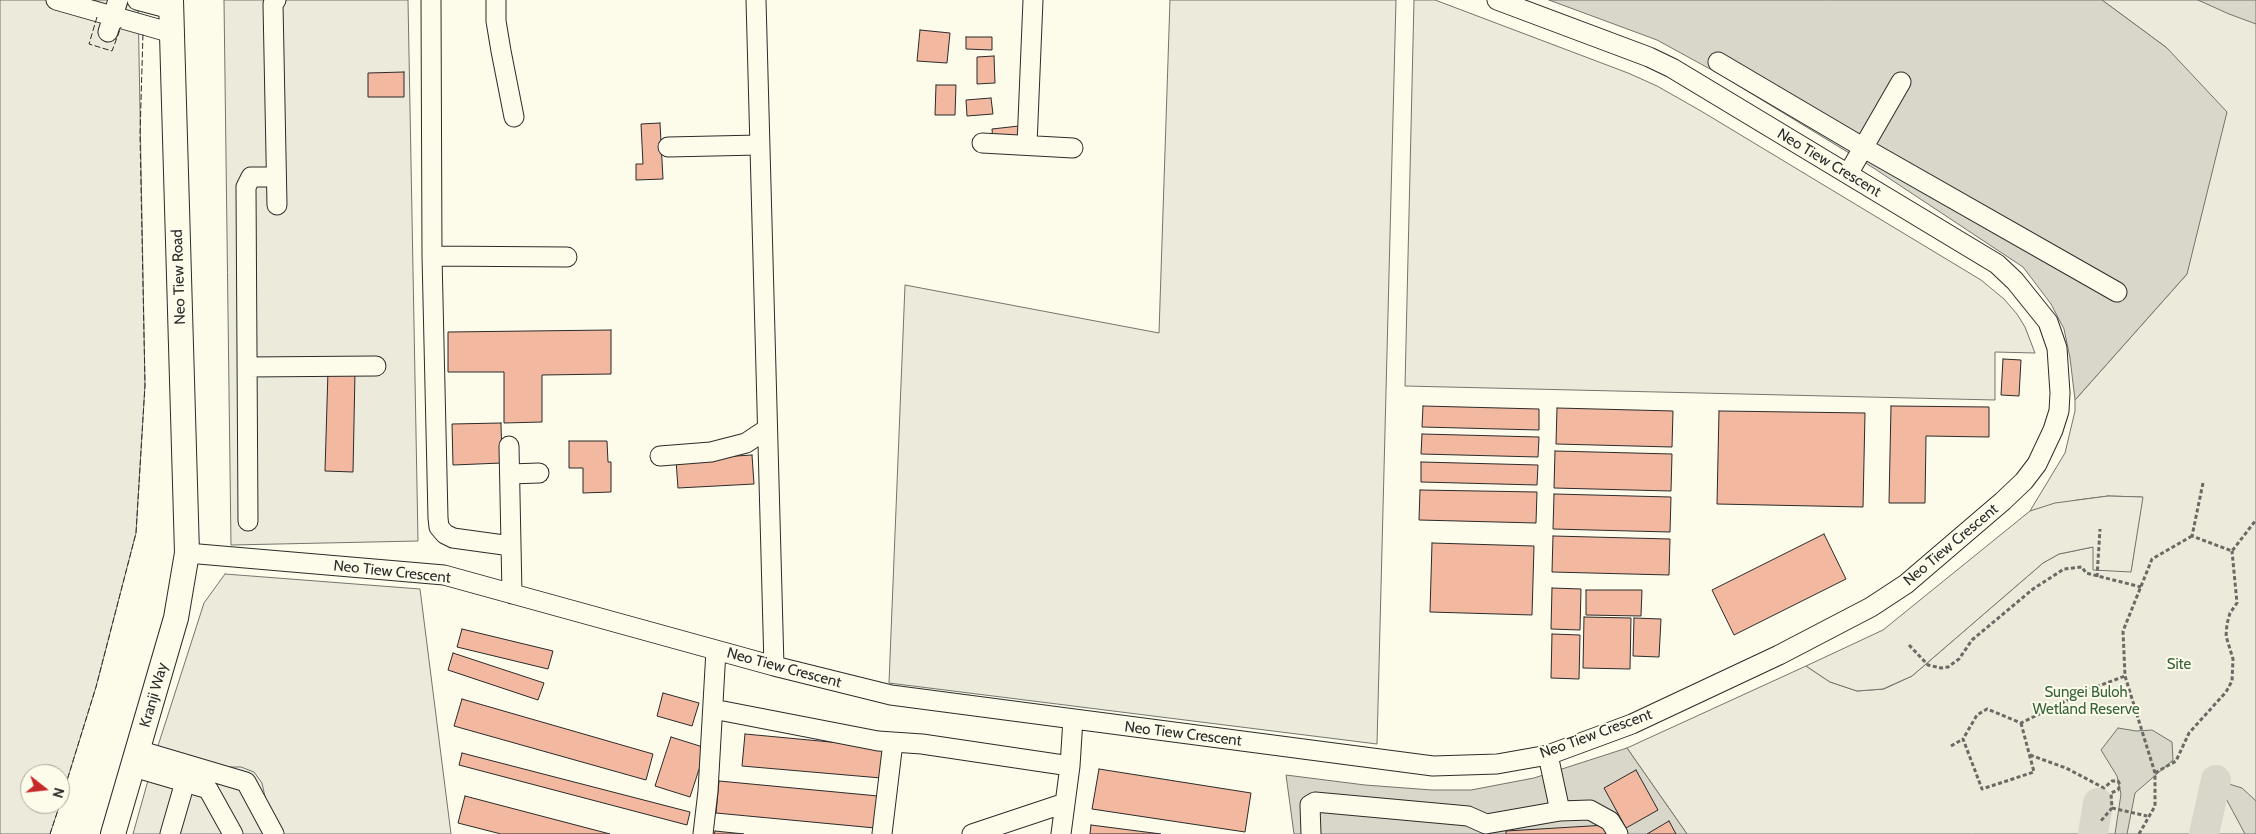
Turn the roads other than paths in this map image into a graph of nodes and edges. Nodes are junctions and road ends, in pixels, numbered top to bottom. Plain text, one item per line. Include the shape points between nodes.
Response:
1 (56, 0) edge
2 (137, 0) edge
3 (431, 0) edge
4 (496, 0) edge
5 (756, 0) edge
6 (1033, 0) edge
7 (1497, 0) edge
8 (273, 1) edge
9 (171, 5) edge
10 (113, 16) edge
11 (172, 33) junction
12 (1718, 62) dead end
13 (1901, 82) dead end
14 (514, 118) dead end
15 (982, 143) dead end
16 (759, 145) junction
17 (1028, 145) junction
18 (668, 146) dead end
19 (1073, 148) dead end
20 (1864, 148) junction
21 (1848, 174) junction
22 (276, 177) junction
23 (277, 205) dead end
24 (432, 256) junction
25 (567, 257) dead end
26 (2117, 292) dead end
27 (376, 366) dead end
28 (247, 367) junction
29 (767, 429) junction
30 (509, 446) dead end
31 (660, 456) dead end
32 (539, 473) dead end
33 (510, 474) junction
34 (248, 521) dead end
35 (511, 546) junction
36 (187, 553) junction
37 (512, 594) junction
38 (716, 650) junction
39 (774, 666) junction
40 (713, 709) junction
41 (1073, 720) junction
42 (893, 742) junction
43 (1548, 755) junction
44 (135, 758) junction
45 (1070, 766) junction
46 (185, 782) junction
47 (1065, 803) junction
48 (1560, 812) junction
49 (1027, 826) edge
50 (171, 829) edge
51 (1484, 829) edge
52 (113, 834) edge
53 (233, 834) edge
54 (274, 834) edge
55 (703, 834) edge
56 (882, 834) edge
57 (972, 834) edge
58 (1061, 834) edge
59 (1311, 834) edge
60 (1618, 834) edge

1 - 10 street
2 - 9 street
3 - 24 street
4 - 14 street via 496,21
5 - 16 street
6 - 17 street
7 - 21 street, Neo Tiew Crescent via 1657,60
8 - 22 street
9 - 11 main road, Neo Tiew Road
10 - 11 street
11 - 36 main road, Neo Tiew Road
12 - 20 street
13 - 20 street
15 - 17 street
16 - 18 street
16 - 29 street
17 - 19 street
20 - 21 street
20 - 26 street
21 - 43 street, Neo Tiew Crescent via 1997,264 2016,281 2048,322 2057,348 2060,372 2059,411 2036,464 2003,501 1906,584 1871,607 1779,655 1632,724
22 - 23 street
22 - 28 street via 251,177 246,187
24 - 25 street
24 - 35 street via 439,527 453,538
27 - 28 street
28 - 34 street
29 - 31 street via 746,443 711,452
29 - 39 street
30 - 33 street
32 - 33 street
33 - 35 street
35 - 37 street
36 - 37 street, Neo Tiew Crescent via 444,575
36 - 44 main road, Kranji Way via 176,618
37 - 38 street, Neo Tiew Crescent
38 - 39 street, Neo Tiew Crescent
38 - 40 street
39 - 41 street, Neo Tiew Crescent via 891,695
40 - 42 street
40 - 55 street
41 - 43 street, Neo Tiew Crescent via 1433,766 1497,764
41 - 45 street
42 - 45 street
42 - 56 street
43 - 48 street
44 - 46 street
44 - 52 main road, Kranji Way
44 - 54 street via 246,782
45 - 47 street
46 - 50 street
46 - 53 street via 208,789
47 - 49 street
47 - 58 street
48 - 51 street
48 - 60 street via 1590,810 1610,820
49 - 57 street
51 - 59 street via 1468,816 1315,802 1310,805

